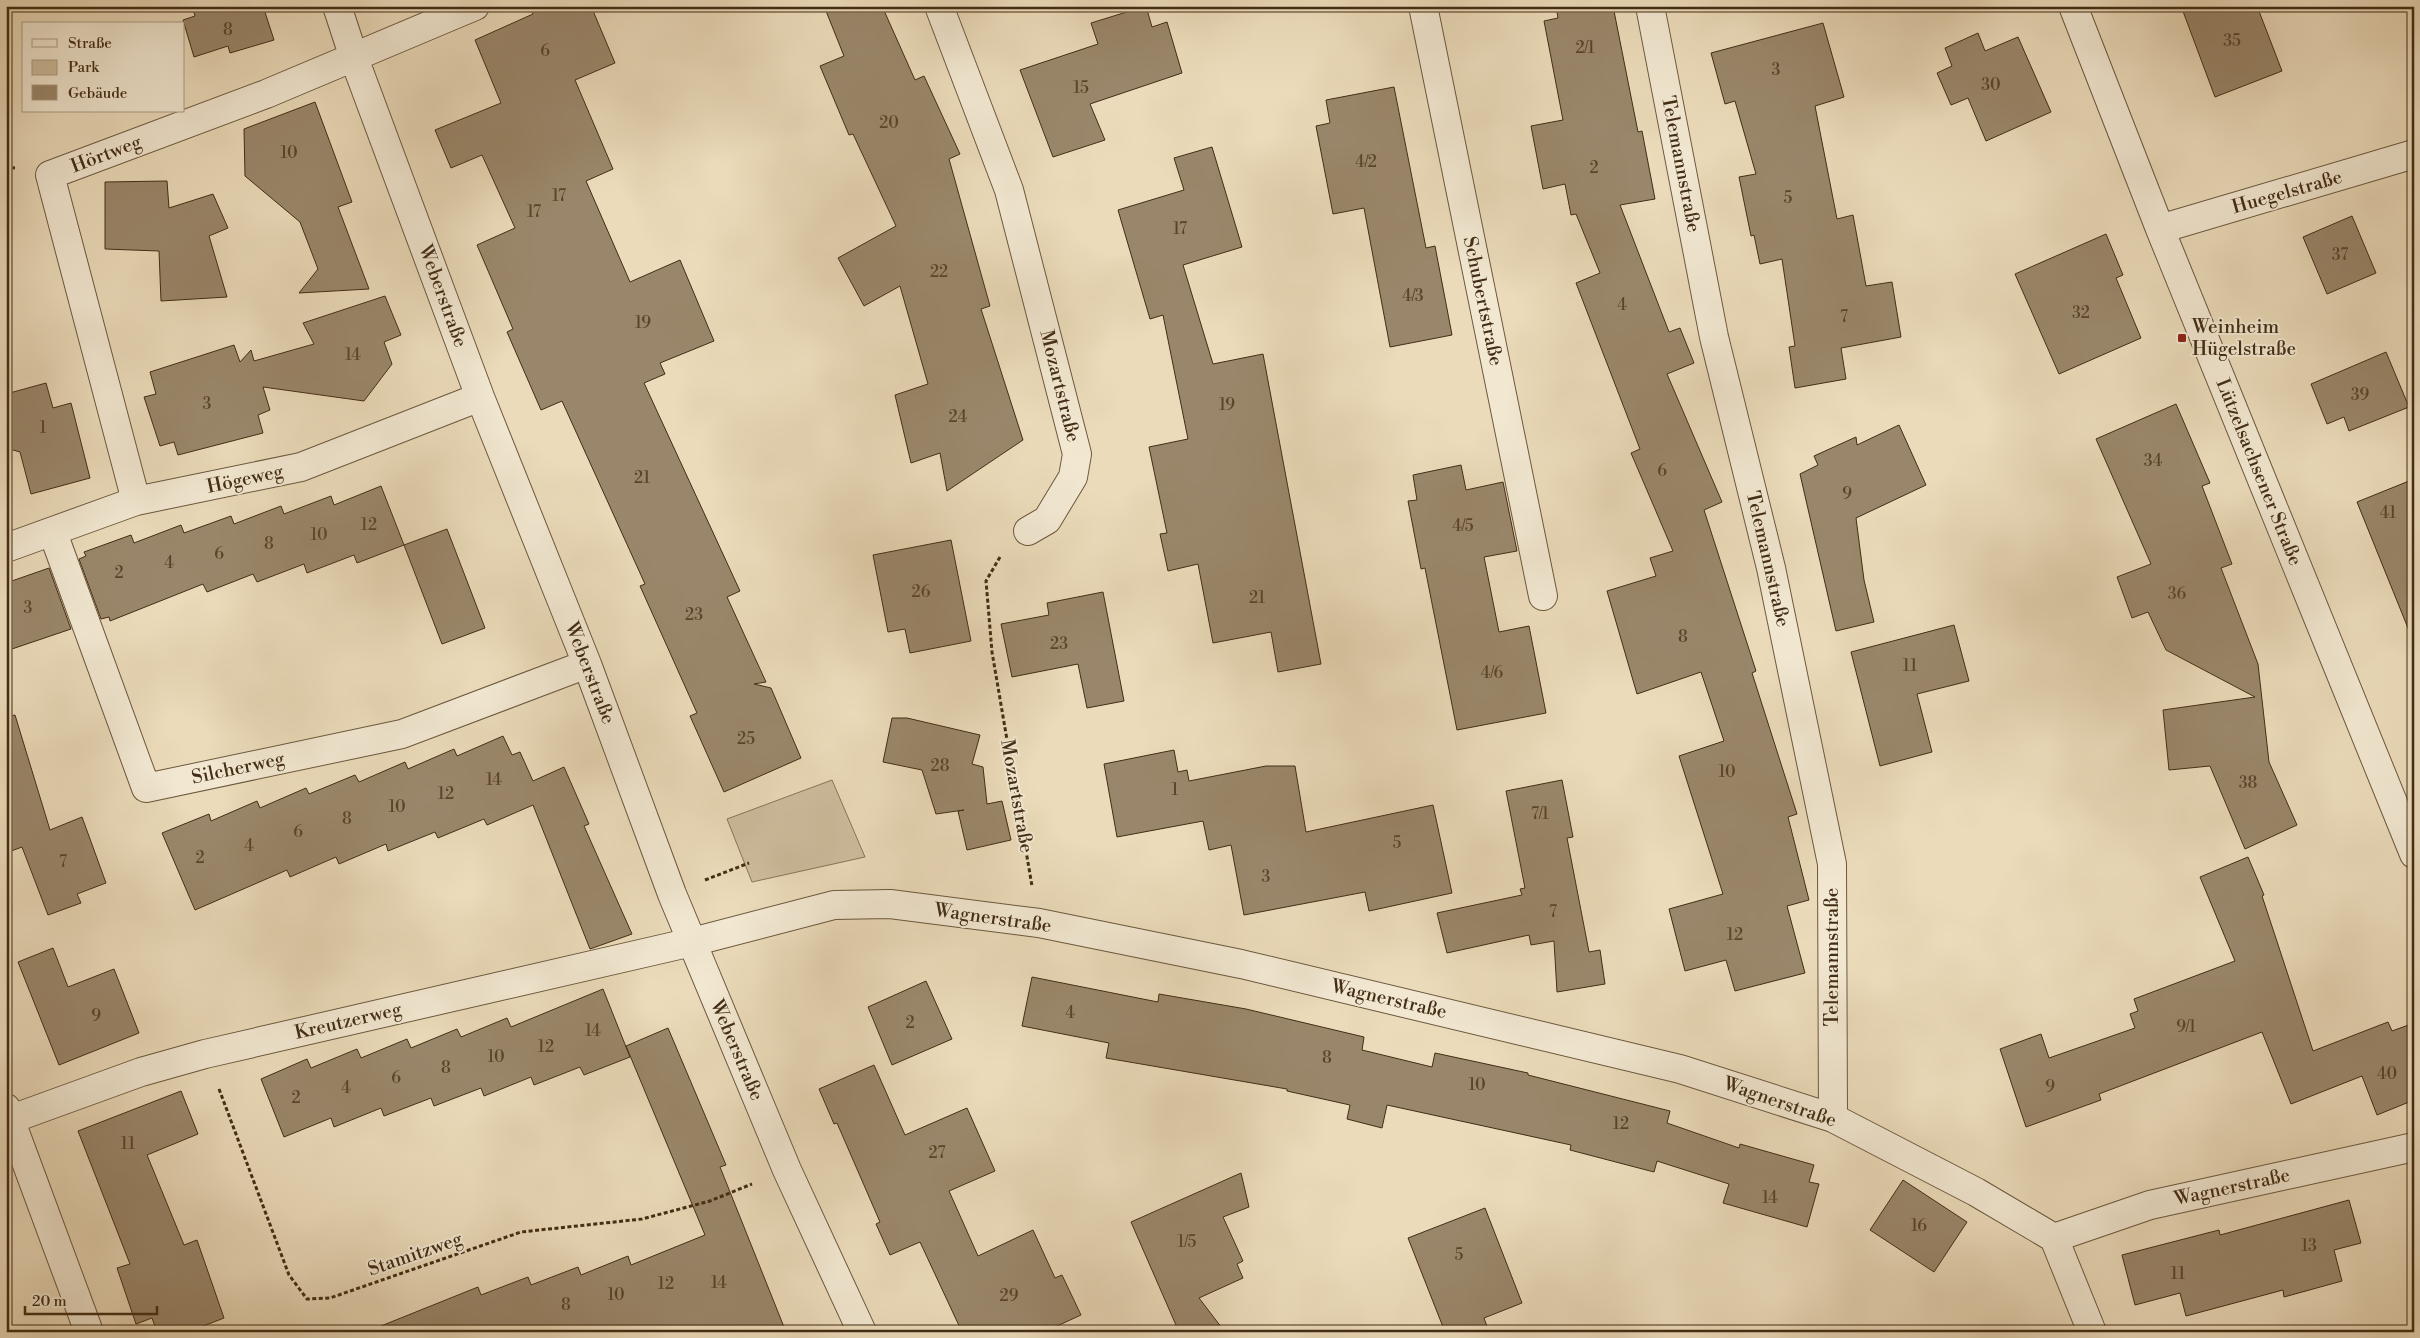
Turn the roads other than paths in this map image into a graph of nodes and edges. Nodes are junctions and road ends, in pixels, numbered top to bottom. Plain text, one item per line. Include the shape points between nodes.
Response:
1 (337, 6) edge
2 (475, 6) edge
3 (939, 6) edge
4 (1423, 6) edge
5 (1650, 6) edge
6 (2072, 6) edge
7 (354, 58) junction
8 (2414, 154) edge
9 (2160, 229) junction
10 (480, 397) junction
11 (136, 501) junction
12 (1028, 531) road end
13 (53, 533) junction
14 (6, 548) edge
15 (1543, 596) dead end
16 (587, 664) junction
17 (2414, 854) edge
18 (692, 942) junction
19 (8, 1116) edge
20 (1833, 1118) junction
21 (2414, 1147) edge
22 (2054, 1238) junction
23 (89, 1332) edge
24 (862, 1332) edge
25 (2092, 1332) edge

1 - 7 street, Weberstraße
2 - 7 street, Hörtweg
3 - 12 street, Mozartstraße via 1009,190 1077,454 1073,477 1047,520
4 - 15 street, Schubertstraße
5 - 20 street, Telemannstraße via 1714,337 1771,568 1832,864
6 - 9 street, Lützelsachsener Straße
7 - 10 street, Weberstraße
7 - 11 street, Hörtweg via 50,175
8 - 9 street, Huegelstraße
9 - 17 street, Lützelsachsener Straße
10 - 11 street, Högeweg via 301,467
10 - 16 street, Weberstraße
11 - 13 street, Högeweg
13 - 14 street, Högeweg
13 - 16 street, Silcherweg via 146,788 402,734
16 - 18 street, Weberstraße
18 - 19 street, Kreutzerweg via 205,1054
18 - 20 street, Wagnerstraße via 834,905 890,904 1039,923 1241,964 1680,1069
18 - 24 street, Weberstraße via 788,1170
19 - 23 street
20 - 22 street, Wagnerstraße via 1976,1192
21 - 22 street, Wagnerstraße via 2150,1204
22 - 25 street

